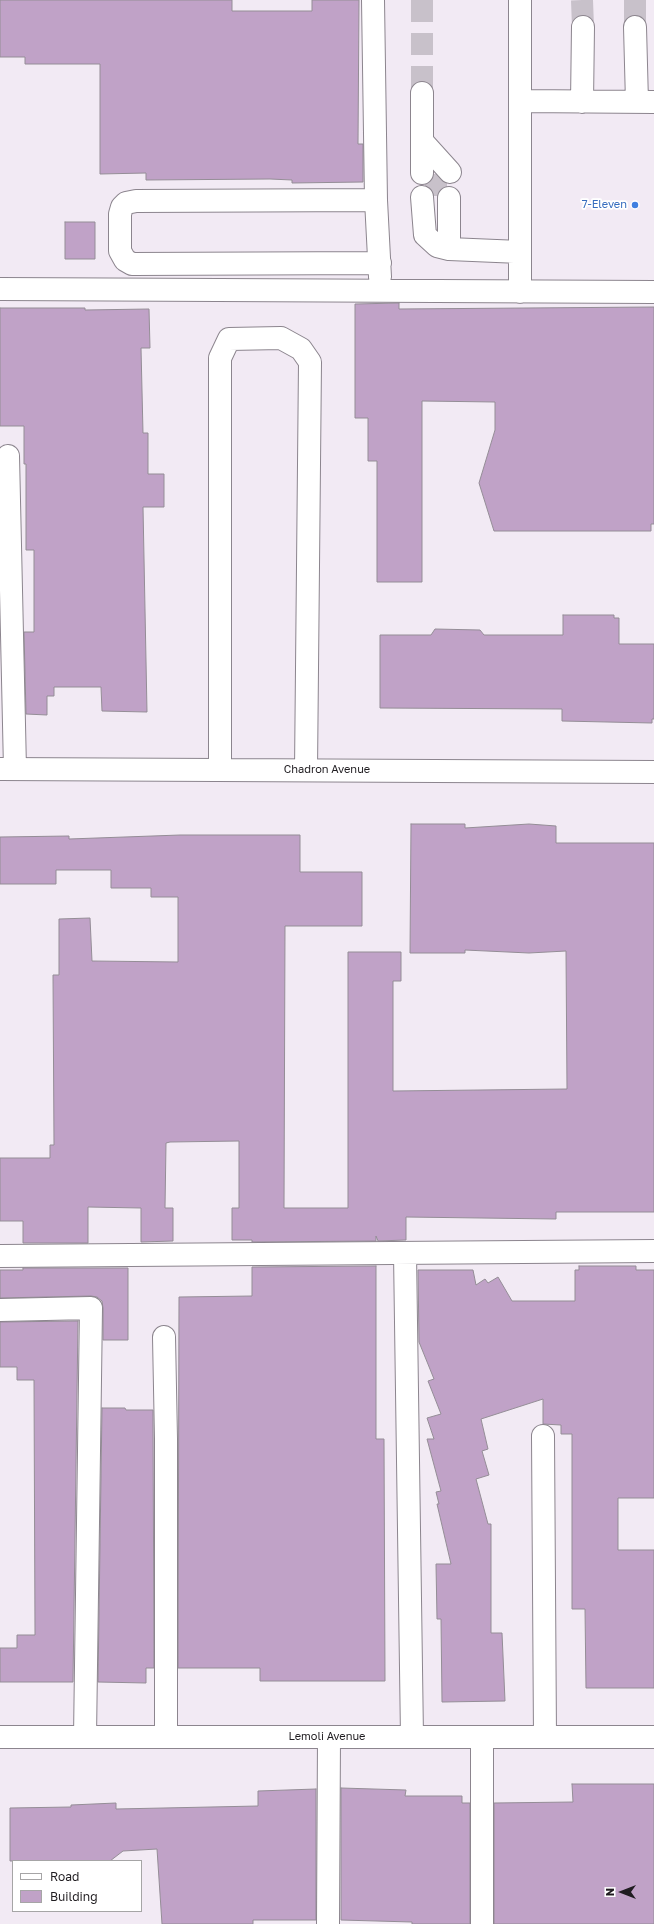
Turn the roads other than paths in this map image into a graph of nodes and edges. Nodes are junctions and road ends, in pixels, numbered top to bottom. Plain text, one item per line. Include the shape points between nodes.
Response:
1 (373, 0) edge
2 (520, 0) edge
3 (635, 27) tunnel mouth
4 (583, 28) tunnel mouth
5 (422, 93) tunnel mouth
6 (520, 101) junction
7 (582, 102) junction
8 (645, 102) edge
9 (433, 163) tunnel mouth
10 (436, 198) tunnel mouth
11 (376, 200) junction
12 (520, 252) junction
13 (380, 263) junction
14 (0, 289) edge
15 (380, 291) junction
16 (520, 292) junction
17 (654, 292) edge
18 (8, 456) dead end
19 (7, 769) edge
20 (220, 770) junction
21 (306, 770) junction
22 (654, 772) edge
23 (654, 1252) edge
24 (404, 1253) junction
25 (0, 1256) edge
26 (0, 1310) edge
27 (164, 1337) dead end
28 (543, 1436) dead end
29 (412, 1737) junction
30 (482, 1737) junction
31 (545, 1737) junction
32 (654, 1737) edge
33 (0, 1738) edge
34 (85, 1738) junction
35 (166, 1738) junction
36 (328, 1738) junction
37 (328, 1924) edge
38 (482, 1924) edge

1 - 11 street
2 - 6 street
3 - 8 street
4 - 7 street
5 - 9 street
6 - 7 street
6 - 12 street
7 - 8 street
10 - 12 street via 443,247
11 - 13 street
11 - 13 street via 126,203 120,214 120,251 125,260 132,264
12 - 16 street
13 - 15 street
14 - 15 street
15 - 16 street
16 - 17 street
18 - 19 street
19 - 20 street, Chadron Avenue
20 - 21 street, Chadron Avenue
20 - 21 street via 220,358 229,339 282,338 301,349 310,362
21 - 22 street, Chadron Avenue
23 - 24 street
24 - 25 street
24 - 29 street
26 - 34 street via 91,1308
27 - 35 street
28 - 31 street
29 - 30 street, Lemoli Avenue
29 - 36 street, Lemoli Avenue
30 - 31 street, Lemoli Avenue
30 - 38 street
31 - 32 street, Lemoli Avenue
33 - 34 street, Lemoli Avenue
34 - 35 street, Lemoli Avenue
35 - 36 street, Lemoli Avenue
36 - 37 street

